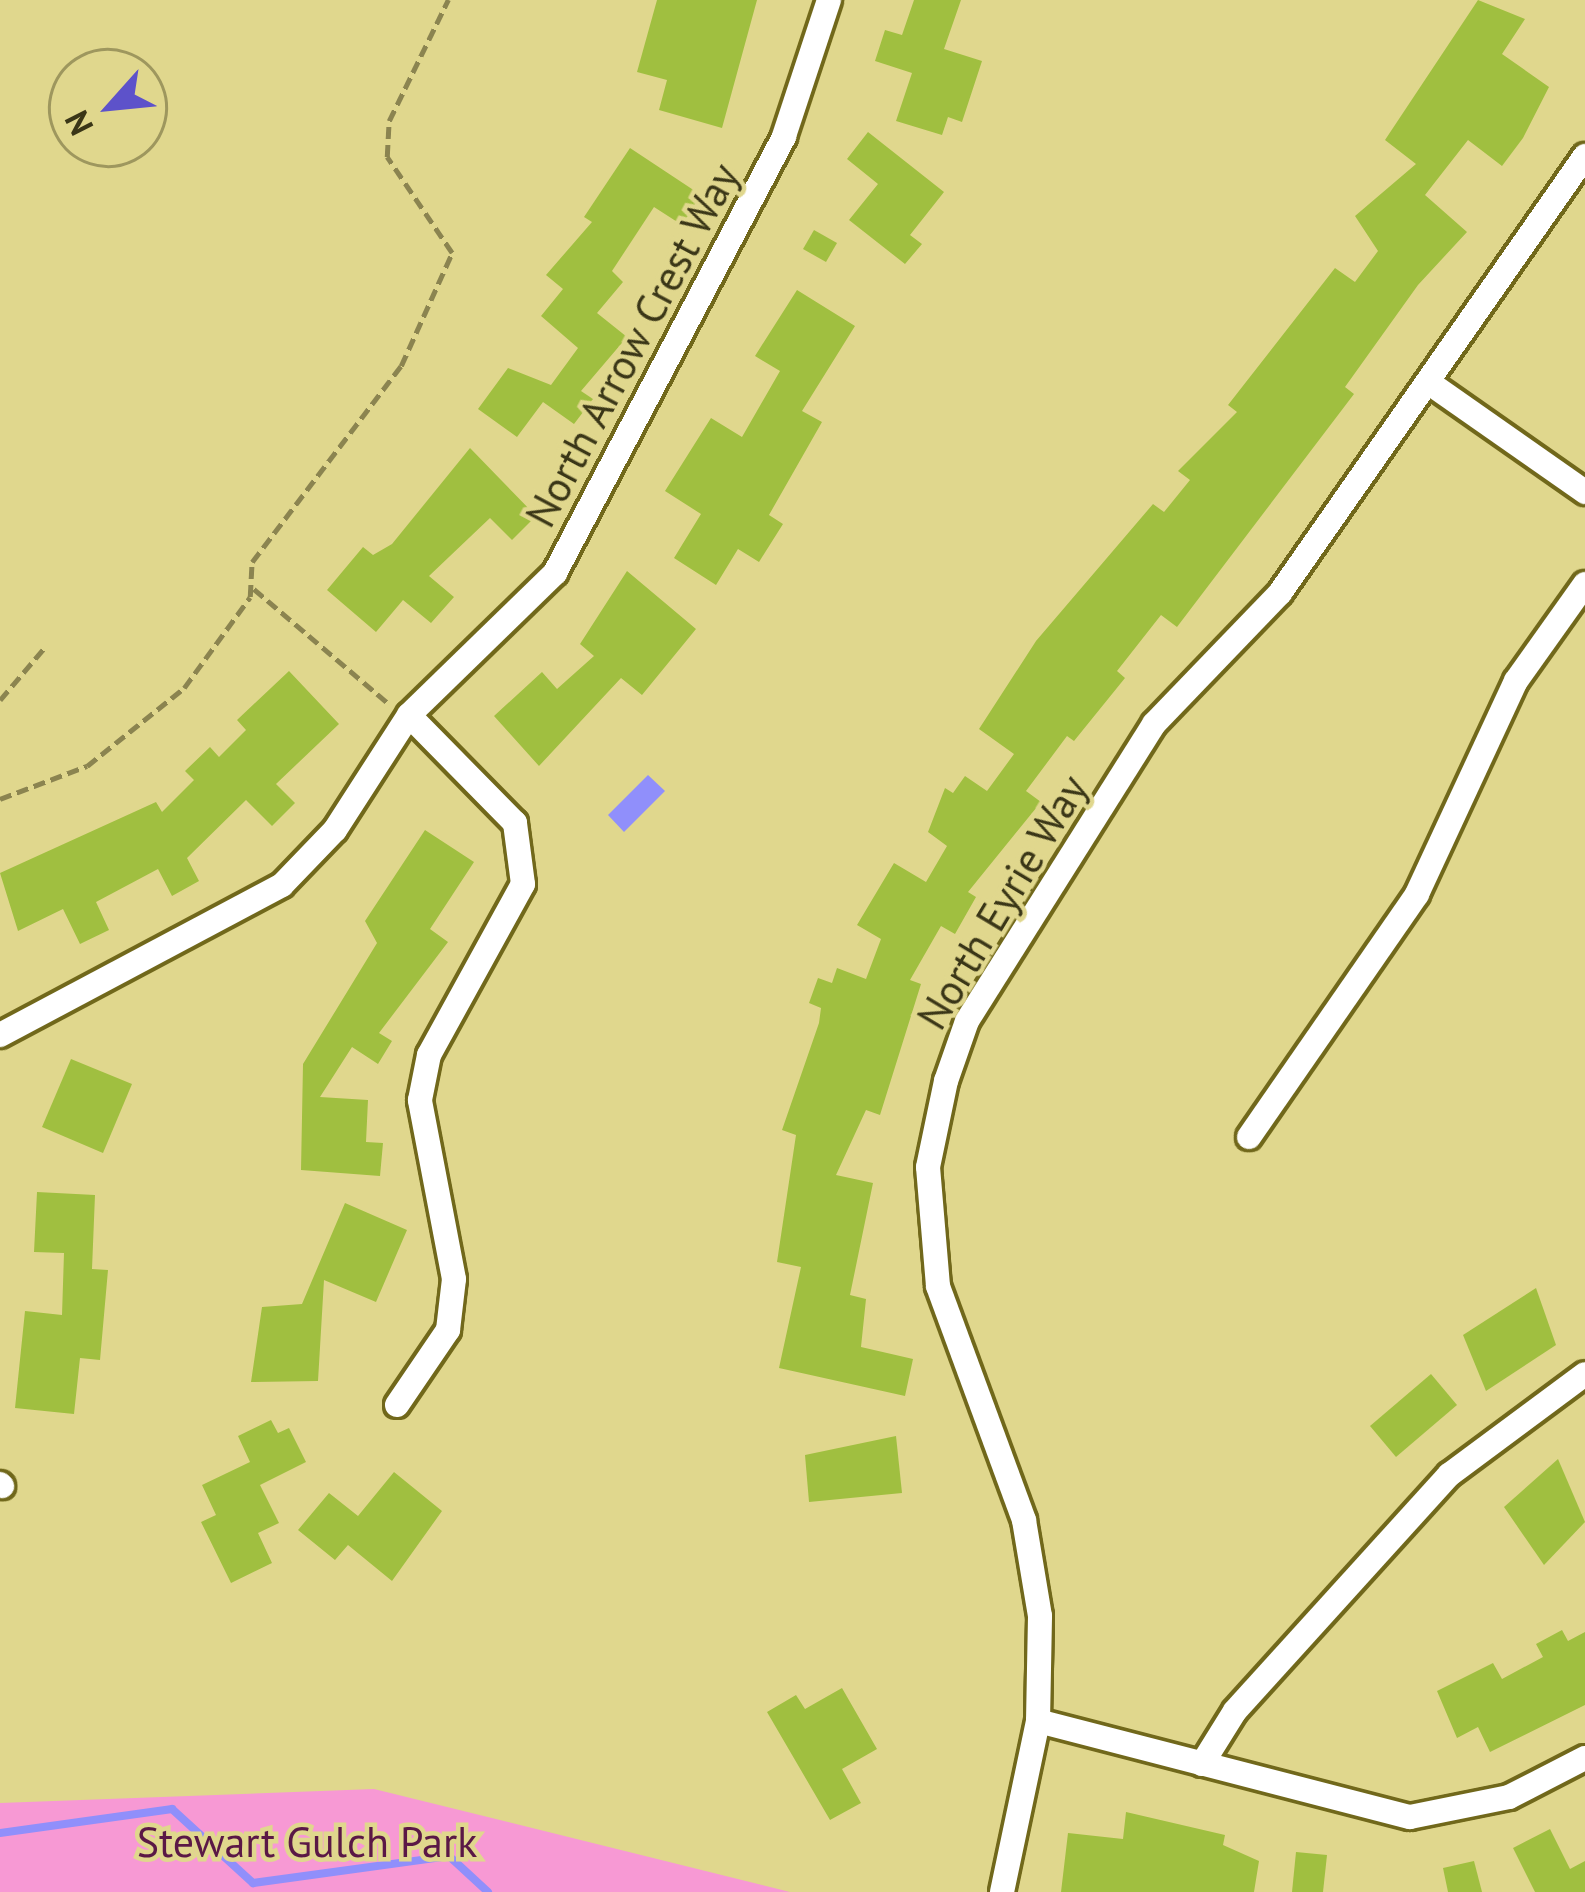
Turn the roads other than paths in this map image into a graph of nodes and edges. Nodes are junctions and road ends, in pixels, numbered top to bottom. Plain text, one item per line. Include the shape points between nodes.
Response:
1 (829, 0) edge
2 (1585, 156) edge
3 (1427, 382) junction
4 (1585, 493) edge
5 (1585, 584) edge
6 (402, 712) junction
7 (0, 1035) edge
8 (1250, 1137) dead end
9 (1585, 1374) edge
10 (398, 1406) dead end
11 (1038, 1721) junction
12 (1585, 1758) edge
13 (1202, 1765) junction
14 (1002, 1892) edge

1 - 6 street, North Arrow Crest Way via 784,136 581,536
2 - 3 street, North Eyrie Way
3 - 4 street
3 - 11 street, North Eyrie Way via 1280,593 1154,724 967,1021 946,1081 929,1228 938,1286 1024,1520 1040,1616
5 - 8 street via 1516,681 1417,894
6 - 7 street, North Arrow Crest Way via 335,830 282,885
6 - 10 street via 515,823 523,884 429,1055 420,1100 454,1279 448,1330
9 - 13 street via 1448,1475 1235,1711
11 - 13 street
11 - 14 street, North Eyrie Way
12 - 13 street via 1509,1797 1410,1817

